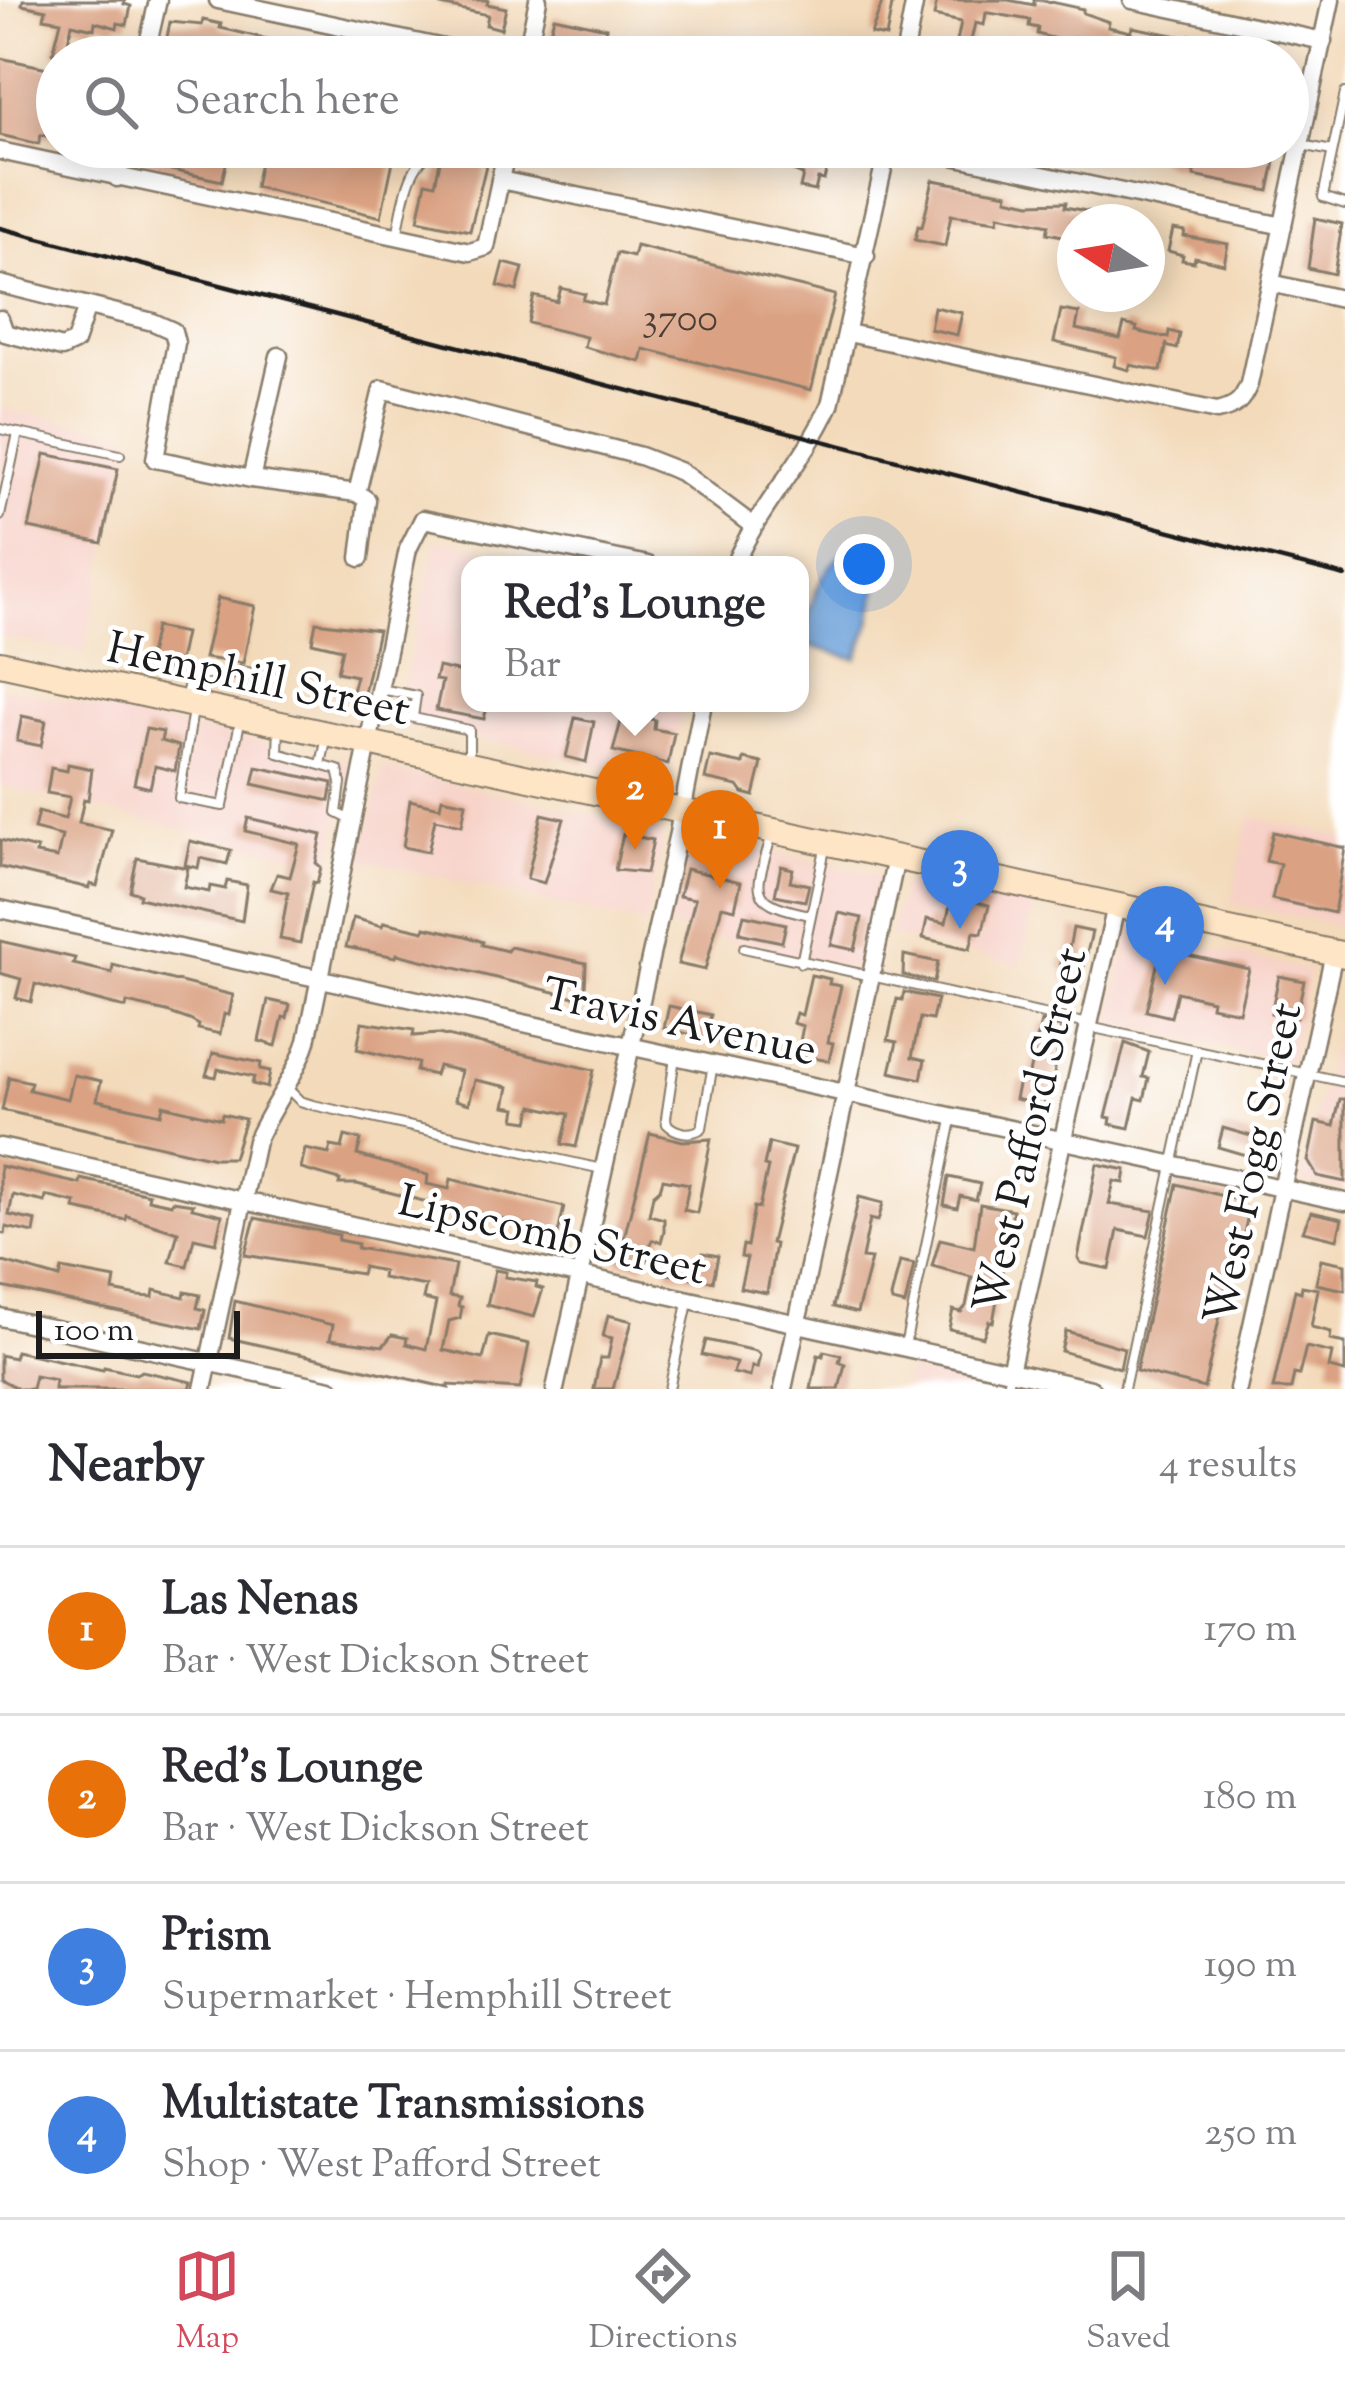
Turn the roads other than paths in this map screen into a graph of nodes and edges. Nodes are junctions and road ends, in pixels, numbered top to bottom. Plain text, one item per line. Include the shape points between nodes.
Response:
1 (158, 0) edge
2 (218, 0) edge
3 (538, 0) edge
4 (915, 0) edge
5 (1132, 0) edge
6 (1331, 0) edge
7 (150, 36) edge
8 (387, 36) edge
9 (530, 36) edge
10 (908, 36) edge
11 (1300, 36) edge
12 (1309, 38) edge
13 (1323, 41) junction
14 (1345, 93) edge
15 (1309, 104) edge
16 (1309, 146) edge
17 (1332, 151) junction
18 (0, 152) edge
19 (36, 160) edge
20 (72, 168) edge
21 (119, 168) edge
22 (417, 168) edge
23 (503, 168) edge
24 (884, 168) edge
25 (1009, 168) edge
26 (1295, 168) edge
27 (117, 178) junction
28 (500, 180) junction
29 (1345, 204) edge
30 (1283, 226) junction
31 (397, 238) junction
32 (866, 256) junction
33 (1271, 284) junction
34 (4, 285) edge
35 (1345, 300) edge
36 (87, 305) junction
37 (0, 318) edge
38 (848, 333) junction
39 (279, 356) dead end
40 (0, 429) edge
41 (18, 433) junction
42 (120, 454) dead end
43 (251, 479) junction
44 (357, 493) junction
45 (0, 516) edge
46 (752, 525) junction
47 (604, 556) edge
48 (738, 556) edge
49 (360, 558) dead end
50 (0, 663) edge
51 (227, 676) junction
52 (278, 678) dead end
53 (380, 689) junction
54 (189, 704) junction
55 (375, 710) junction
56 (701, 712) edge
57 (231, 713) junction
58 (413, 717) junction
59 (280, 724) junction
60 (328, 734) junction
61 (442, 741) junction
62 (369, 743) junction
63 (321, 764) junction
64 (681, 811) junction
65 (352, 820) junction
66 (773, 831) junction
67 (826, 843) junction
68 (896, 858) junction
69 (1116, 906) junction
70 (0, 909) edge
71 (810, 915) junction
72 (744, 948) dead end
73 (1339, 954) edge
74 (801, 963) junction
75 (871, 977) junction
76 (319, 978) junction
77 (1089, 1026) junction
78 (631, 1046) junction
79 (1196, 1050) junction
80 (675, 1056) junction
81 (713, 1064) junction
82 (1307, 1074) junction
83 (1345, 1082) edge
84 (286, 1088) junction
85 (846, 1093) junction
86 (953, 1117) junction
87 (1064, 1141) junction
88 (0, 1147) edge
89 (1172, 1164) junction
90 (604, 1169) junction
91 (1282, 1188) junction
92 (242, 1201) junction
93 (1345, 1202) edge
94 (580, 1276) junction
95 (689, 1300) junction
96 (0, 1317) edge
97 (797, 1324) junction
98 (905, 1348) junction
99 (209, 1363) junction
100 (1008, 1380) edge
101 (203, 1389) edge
102 (331, 1389) edge
103 (555, 1389) edge
104 (668, 1389) edge
105 (783, 1389) edge
106 (1091, 1389) edge
107 (1124, 1389) edge
108 (1238, 1389) edge

1 - 7 street
2 - 8 street
3 - 9 street
4 - 10 street
5 - 11 street
6 - 13 street
12 - 13 street
13 - 15 street
14 - 17 lane
16 - 17 lane
17 - 29 lane via 1322,197
18 - 19 street
20 - 27 street
21 - 27 street
22 - 31 lane
23 - 28 street
24 - 32 street
25 - 30 street
26 - 30 street
27 - 31 street
28 - 31 street via 486,247 470,252
28 - 32 street
30 - 33 street
32 - 38 street
33 - 35 street
33 - 38 street via 1249,384 1242,400 1217,411
34 - 36 street
34 - 37 street
36 - 37 street via 75,342 62,349 5,333
36 - 43 street via 173,332 155,460
38 - 46 street via 814,440
39 - 43 street
40 - 41 lane
41 - 42 lane
41 - 45 lane
43 - 44 street
44 - 46 street via 382,389 640,456 681,472
44 - 49 street via 367,500
46 - 48 street
47 - 53 street via 423,519 408,549
50 - 54 main road, Hemphill Street
51 - 52 lane
51 - 54 lane via 193,674
51 - 57 lane
53 - 55 street
53 - 58 lane via 416,696
54 - 57 main road, Hemphill Street
54 - 57 lane via 179,798 223,806
55 - 58 lane
55 - 62 street
56 - 64 street
57 - 59 main road, Hemphill Street
58 - 61 lane
59 - 60 main road, Hemphill Street
59 - 63 lane via 278,753
60 - 62 main road, Hemphill Street
60 - 63 lane
61 - 62 main road, Hemphill Street
61 - 64 main road, Hemphill Street via 468,765
62 - 65 street
63 - 65 lane via 342,776 337,813
64 - 66 main road, Hemphill Street
64 - 78 street
65 - 76 street
66 - 67 main road, Hemphill Street
66 - 71 lane via 763,897
67 - 68 main road, Hemphill Street
67 - 71 lane
68 - 69 main road, Hemphill Street
68 - 75 street
69 - 73 main road, Hemphill Street
69 - 77 street, West Pafford Street
70 - 76 street, Travis Avenue
71 - 74 lane
72 - 74 lane
73 - 82 street, West Fogg Street
74 - 75 lane
75 - 77 lane
75 - 85 street
76 - 78 street, Travis Avenue
76 - 84 street via 308,1041
77 - 79 lane
77 - 87 street, West Pafford Street
78 - 80 street, Travis Avenue
78 - 90 street
79 - 82 lane
79 - 89 lane
80 - 81 street, Travis Avenue
80 - 81 lane via 666,1118 678,1131 702,1128
81 - 85 street, Travis Avenue
82 - 83 lane
82 - 91 street, West Fogg Street
84 - 90 lane via 313,1105
84 - 92 street via 256,1141
85 - 86 street, Travis Avenue
85 - 97 street
86 - 87 street, Travis Avenue
86 - 98 lane
87 - 89 street, Travis Avenue
87 - 100 street, West Pafford Street
88 - 92 street, Lipscomb Street
89 - 91 street, Travis Avenue
89 - 107 lane
90 - 94 street
91 - 93 street, Travis Avenue
91 - 108 street, West Fogg Street
92 - 94 street, Lipscomb Street
92 - 99 street
94 - 95 street, Lipscomb Street
94 - 103 street
95 - 97 street, Lipscomb Street
95 - 104 lane
96 - 99 street
97 - 98 street, Lipscomb Street
97 - 105 street
98 - 100 street, Lipscomb Street
99 - 101 street
99 - 102 street
100 - 106 street, Lipscomb Street

